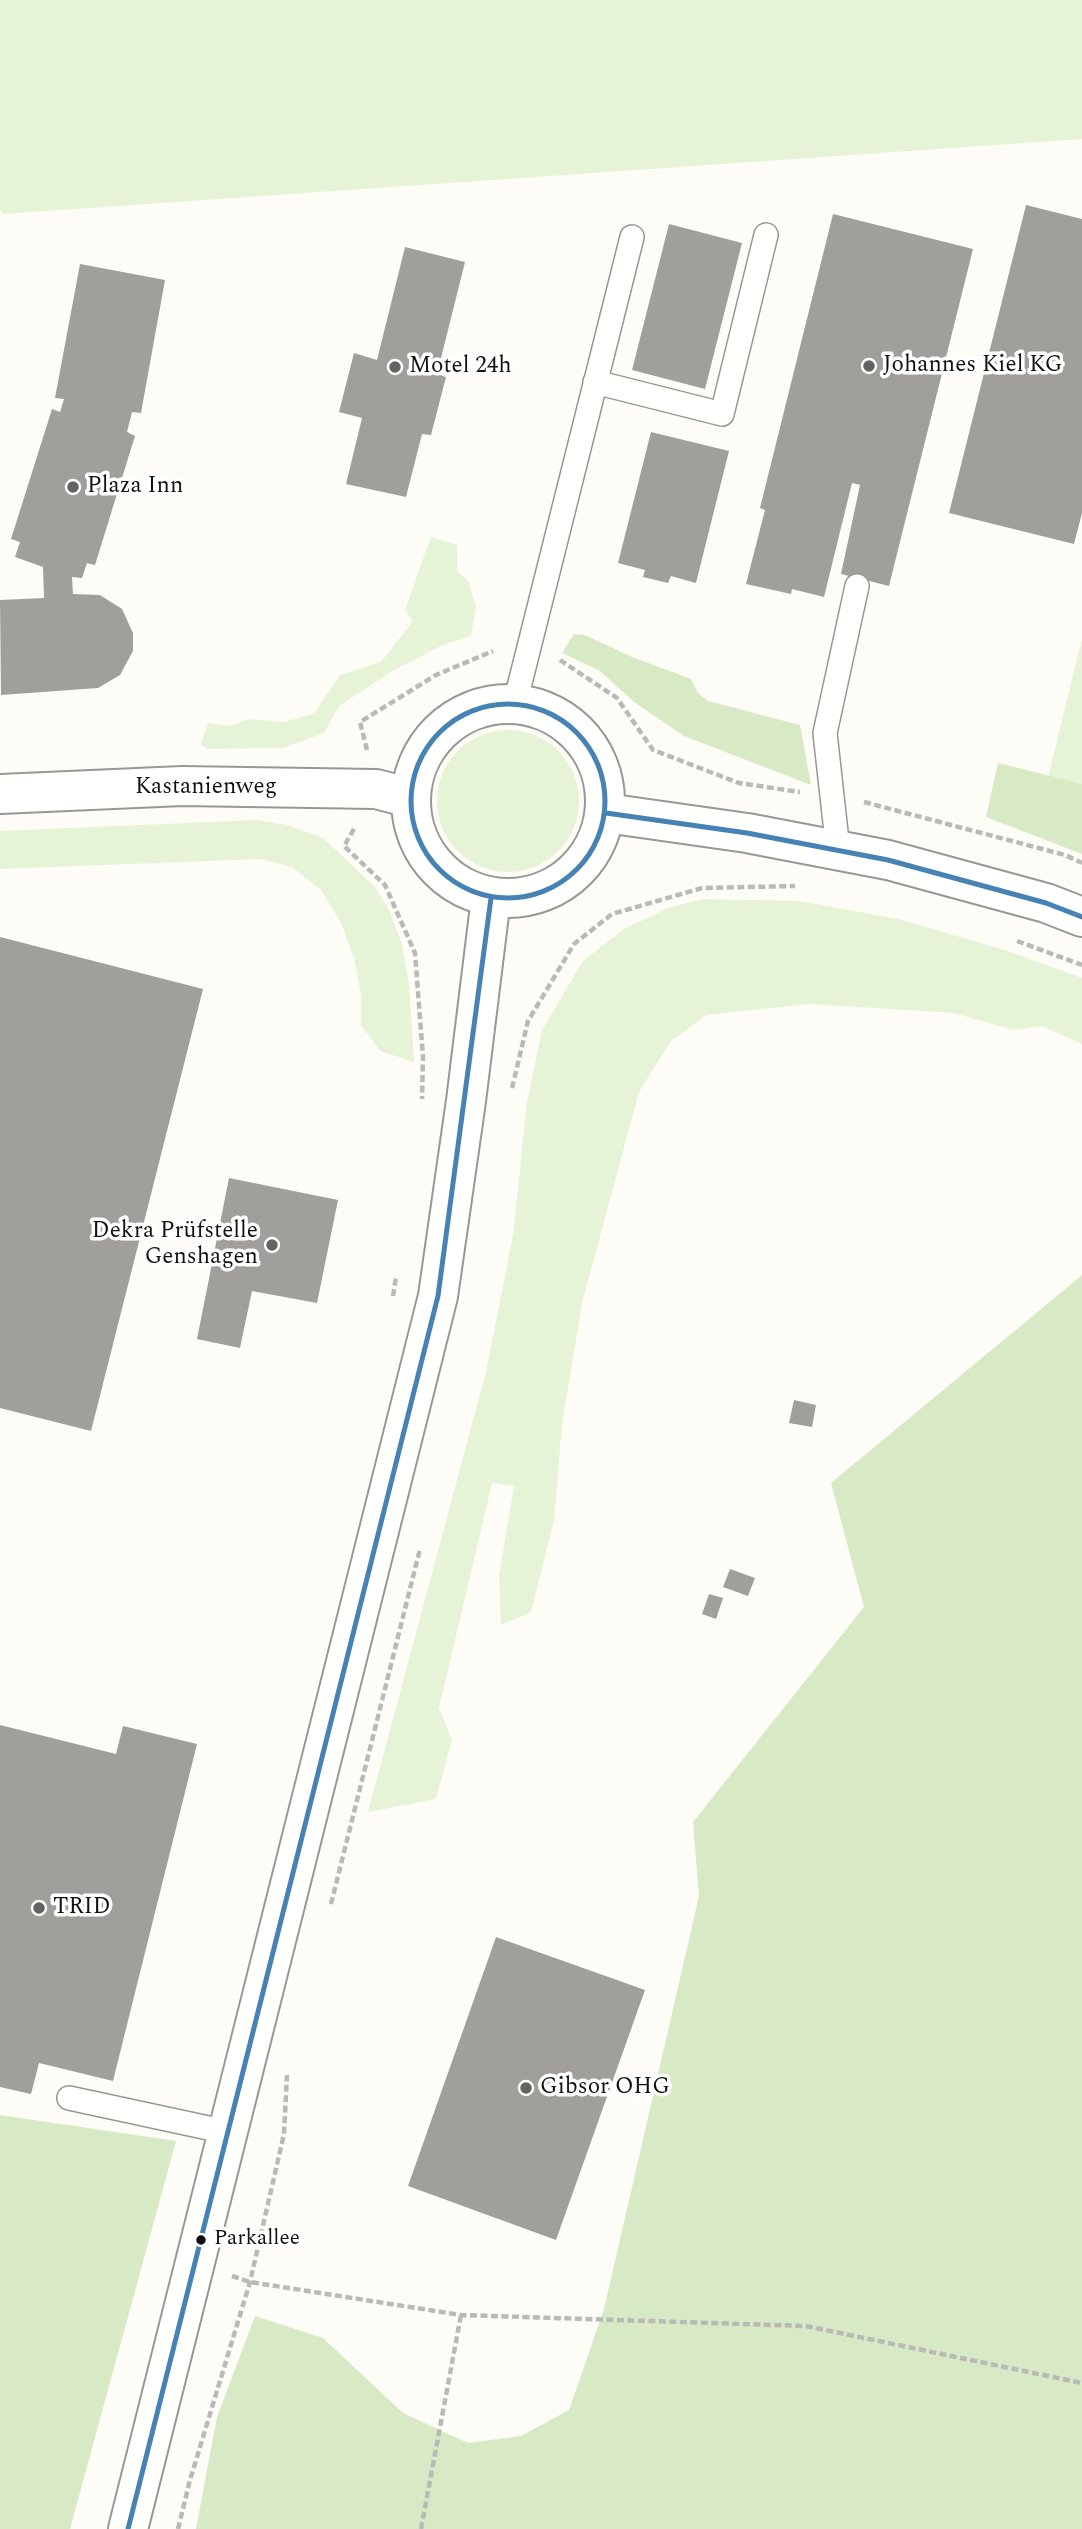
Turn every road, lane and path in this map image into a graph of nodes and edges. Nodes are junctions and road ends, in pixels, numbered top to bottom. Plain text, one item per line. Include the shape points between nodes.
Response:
1 (766, 235) dead end
2 (632, 237) dead end
3 (595, 382) junction
4 (857, 586) dead end
5 (528, 653) junction
6 (515, 703) junction
7 (0, 794) edge
8 (393, 794) junction
9 (831, 797) junction
10 (606, 813) junction
11 (838, 850) junction
12 (1082, 863) edge
13 (800, 886) dead end
14 (491, 898) junction
15 (1082, 917) edge
16 (1007, 937) dead end
17 (1082, 965) edge
18 (509, 1100) dead end
19 (422, 1102) dead end
20 (397, 1275) dead end
21 (391, 1302) dead end
22 (423, 1536) dead end
23 (327, 1917) dead end
24 (287, 2072) dead end
25 (69, 2098) dead end
26 (227, 2132) junction
27 (195, 2263) junction
28 (250, 2281) junction
29 (461, 2315) junction
30 (1082, 2383) edge
31 (128, 2529) edge
32 (178, 2529) edge
33 (421, 2529) edge

1 - 3 lane via 722,414
2 - 3 lane
3 - 5 lane
4 - 9 lane via 825,733
5 - 6 lane
5 - 8 path via 498,650 436,675 360,722
5 - 9 path via 563,661 617,698 653,750 739,783
6 - 8 street via 485,706 456,718 432,739
6 - 10 street via 547,711 574,728 593,752 605,782
7 - 8 street, Kastanienweg via 182,786
8 - 14 street via 432,863 458,886
8 - 19 path via 344,846 385,885 415,953
9 - 11 lane
9 - 12 path
10 - 11 street
10 - 14 street via 597,844 579,870 553,889 523,898
11 - 15 street via 1046,903
13 - 18 path via 702,888 612,914 574,944 528,1021
14 - 26 street via 438,1296
16 - 17 path
20 - 21 path
22 - 23 path
24 - 28 path via 285,2134
25 - 26 lane
26 - 27 street
27 - 28 path
27 - 31 street
28 - 29 path
28 - 32 path
29 - 30 path via 806,2326
29 - 33 path

